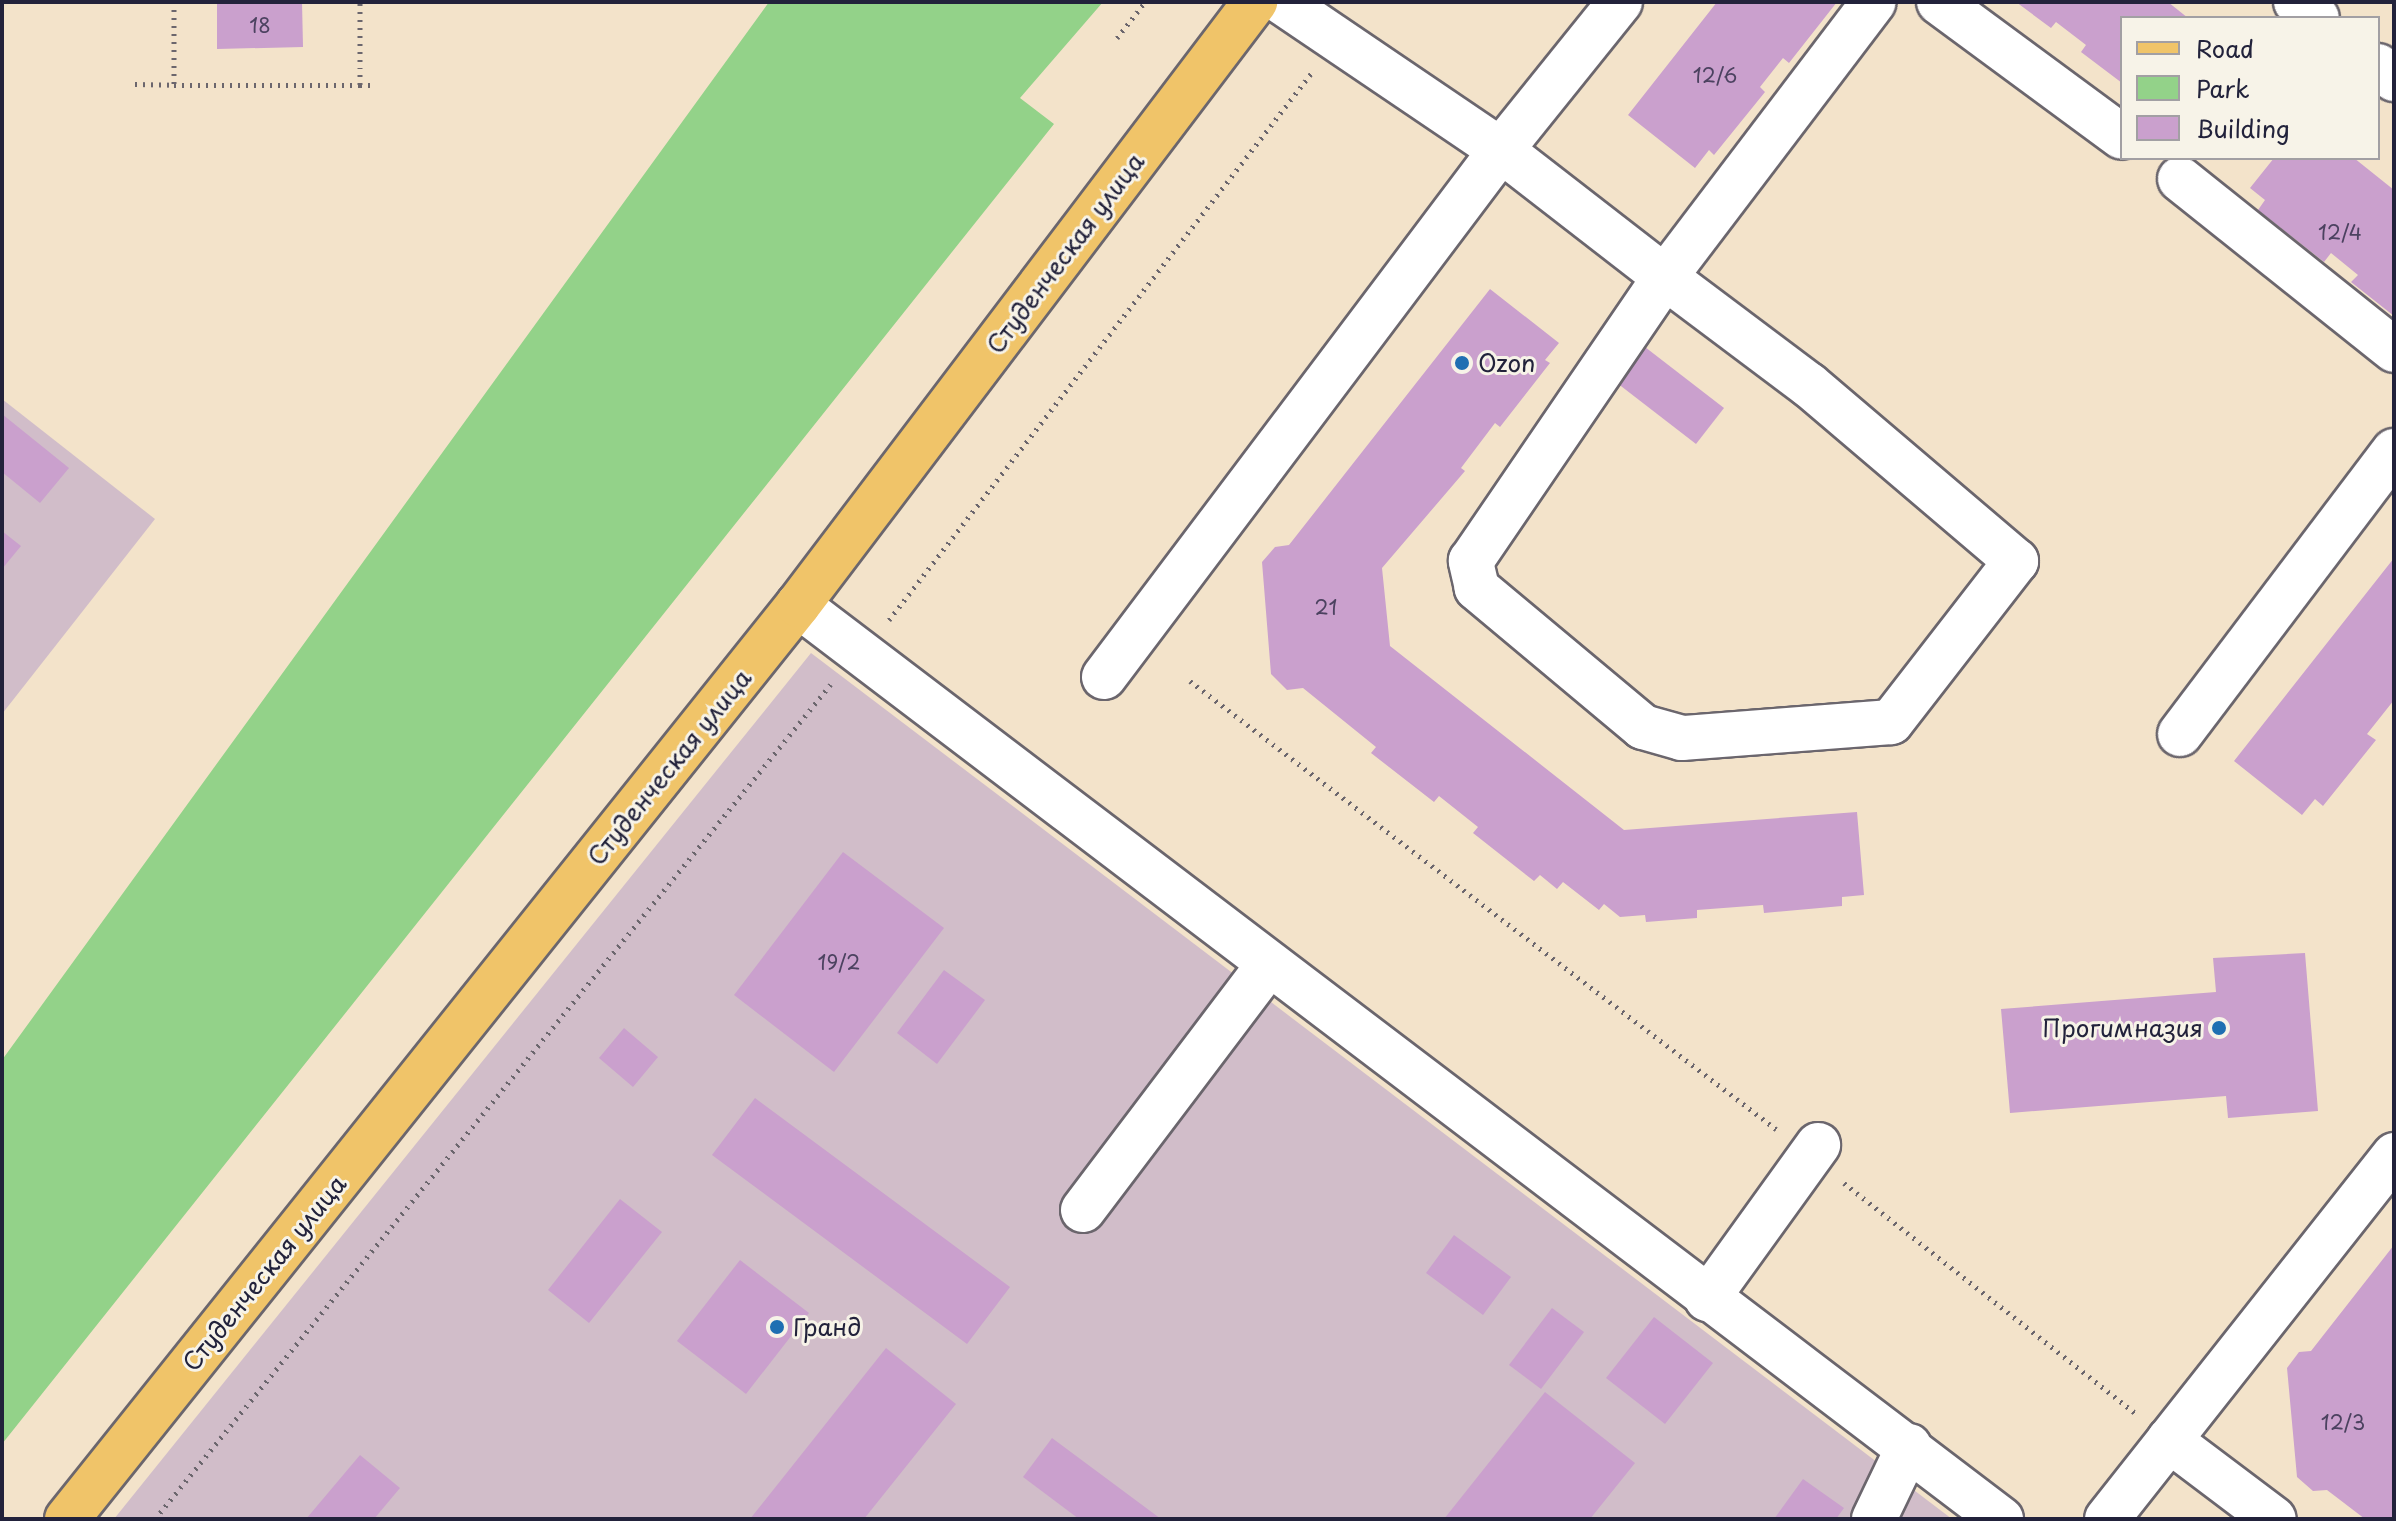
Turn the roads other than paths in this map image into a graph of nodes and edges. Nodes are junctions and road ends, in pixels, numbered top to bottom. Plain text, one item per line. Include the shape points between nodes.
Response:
1 (1255, 2) edge
2 (1282, 2) edge
3 (1620, 2) edge
4 (1874, 2) edge
5 (1939, 2) edge
6 (2120, 136) edge
7 (1501, 150) junction
8 (2175, 165) edge
9 (1665, 277) junction
10 (2394, 350) edge
11 (2394, 451) edge
12 (798, 605) junction
13 (1104, 677) dead end
14 (2180, 734) dead end
15 (1269, 964) junction
16 (1814, 1150) road end
17 (2394, 1155) edge
18 (1083, 1210) dead end
19 (1707, 1299) junction
20 (2169, 1440) junction
21 (1909, 1446) junction
22 (67, 1519) edge
23 (1874, 1519) edge
24 (2001, 1519) edge
25 (2107, 1519) edge
26 (2274, 1519) edge

1 - 12 main road, Студенческая улица
2 - 7 lane
3 - 7 lane
4 - 9 lane
5 - 6 lane
7 - 9 lane
7 - 13 lane
8 - 10 lane
9 - 9 lane via 1809,385 2016,561 1891,722 1682,738 1643,727 1477,588 1471,561
11 - 14 lane
12 - 15 lane
12 - 22 main road, Студенческая улица
15 - 18 lane
15 - 19 lane
16 - 19 lane
17 - 20 lane
19 - 21 lane
20 - 25 lane
20 - 26 lane
21 - 23 lane
21 - 24 lane

